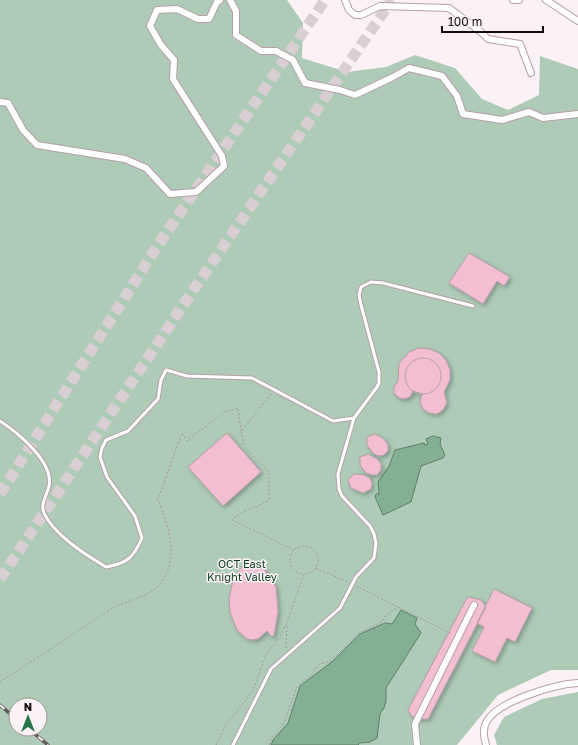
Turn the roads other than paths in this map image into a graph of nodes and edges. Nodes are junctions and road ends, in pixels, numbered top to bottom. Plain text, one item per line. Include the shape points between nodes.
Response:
1 (220, 0) edge
2 (230, 0) edge
3 (345, 0) edge
4 (513, 0) edge
5 (519, 0) edge
6 (546, 0) edge
7 (578, 21) edge
8 (532, 74) dead end
9 (0, 102) edge
10 (578, 114) edge
11 (473, 306) dead end
12 (354, 418) junction
13 (0, 421) edge
14 (474, 604) dead end
15 (578, 683) edge
16 (233, 745) edge
17 (417, 745) edge
18 (486, 745) edge

1 - 9 street via 209,19 198,19 177,9 157,10 150,26 174,60 173,79 222,156 224,166 196,192 170,194 146,168 125,159 37,145 23,130 8,103
2 - 10 street via 236,11 236,35 261,51 276,51 293,60 306,83 355,95 408,68 442,76 457,96 464,114 502,120 529,112 543,118
3 - 8 street via 349,10 355,15 361,15 380,6 449,8 488,39 520,44
4 - 5 street
6 - 7 street
11 - 12 lane via 384,283 371,282 362,287 359,295 379,383 373,395
12 - 13 lane via 333,421 252,378 187,376 166,370 161,380 158,399 128,431 106,440 102,448 100,457 107,477 135,516 142,538 135,554 122,564 106,567 82,552 54,527 44,512 50,476 39,457 20,434
12 - 16 lane via 338,481 342,496 370,526 376,551 370,564 352,584 340,608 271,669
14 - 17 street via 415,724
15 - 18 street via 567,683 533,693 497,710 486,723

